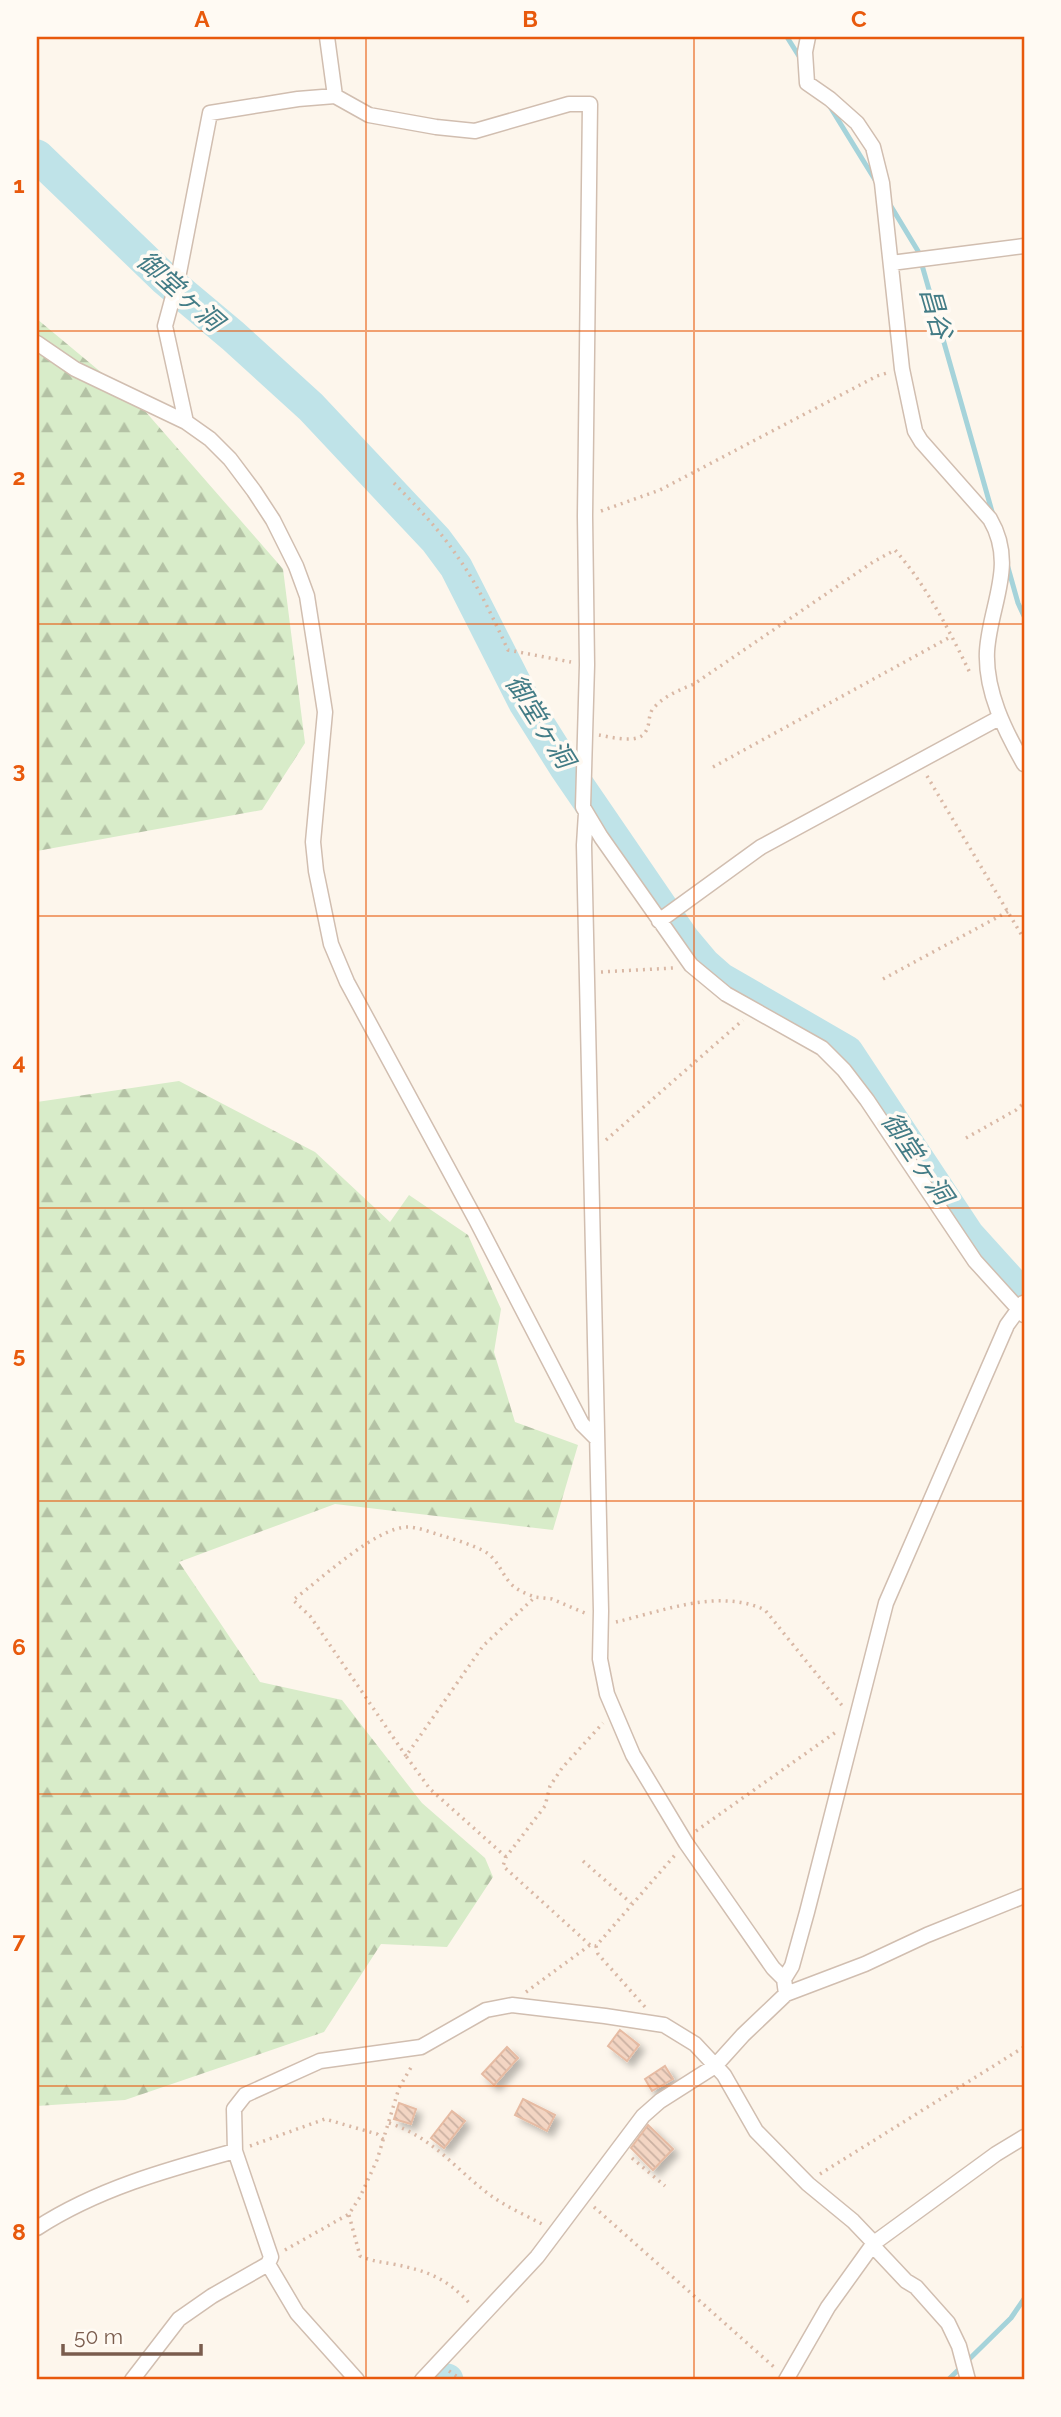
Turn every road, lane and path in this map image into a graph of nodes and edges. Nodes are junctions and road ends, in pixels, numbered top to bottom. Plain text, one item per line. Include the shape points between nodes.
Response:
1 (327, 37) edge
2 (796, 37) edge
3 (807, 44) edge
4 (335, 96) junction
5 (1024, 246) edge
6 (891, 262) junction
7 (37, 343) edge
8 (902, 369) junction
9 (186, 422) junction
10 (394, 483) dead end
11 (585, 516) junction
12 (952, 635) junction
13 (587, 665) junction
14 (973, 680) dead end
15 (999, 718) junction
16 (583, 733) junction
17 (918, 761) junction
18 (1024, 764) edge
19 (713, 767) dead end
20 (586, 812) junction
21 (1009, 911) junction
22 (659, 921) junction
23 (1024, 939) edge
24 (691, 965) junction
25 (588, 972) junction
26 (883, 979) dead end
27 (752, 1010) junction
28 (1024, 1103) edge
29 (966, 1138) dead end
30 (593, 1148) junction
31 (1022, 1308) edge
32 (597, 1439) junction
33 (535, 1597) junction
34 (601, 1623) junction
35 (616, 1715) junction
36 (855, 1722) junction
37 (406, 1756) junction
38 (684, 1841) junction
39 (506, 1857) junction
40 (583, 1861) dead end
41 (1024, 1896) edge
42 (632, 1903) junction
43 (590, 1945) junction
44 (596, 1946) junction
45 (785, 1986) junction
46 (512, 2005) junction
47 (664, 2025) junction
48 (421, 2047) junction
49 (1024, 2047) edge
50 (715, 2066) junction
51 (389, 2123) junction
52 (384, 2140) junction
53 (1022, 2143) edge
54 (619, 2148) junction
55 (235, 2151) junction
56 (808, 2184) junction
57 (665, 2186) dead end
58 (581, 2198) junction
59 (349, 2214) junction
60 (37, 2228) edge
61 (556, 2232) junction
62 (874, 2245) junction
63 (269, 2260) junction
64 (482, 2317) junction
65 (967, 2378) edge
66 (786, 2379) edge
67 (132, 2380) edge
68 (357, 2380) edge
69 (422, 2380) edge

1 - 4 street
2 - 3 street
3 - 6 street via 807,83 857,123 873,147
4 - 9 street via 210,113 165,326
4 - 11 street via 369,114 475,131 569,104 590,104
5 - 6 street
6 - 8 street
7 - 9 street via 75,369
8 - 11 path via 877,376 660,490
8 - 15 street via 915,431 999,534 1002,579 987,668
9 - 32 street via 217,446 254,491 296,566 307,596 325,712 313,842 331,944 582,1424
10 - 13 path via 459,557 509,650
11 - 13 street
12 - 14 path
12 - 16 path via 895,550 694,684 662,700 641,736 630,739
12 - 19 path
13 - 16 street
15 - 17 street
15 - 18 street
16 - 20 street
17 - 21 path
17 - 22 street via 761,847
20 - 22 street
20 - 25 street
21 - 23 path
21 - 26 path
22 - 24 street
24 - 25 path
24 - 27 street
25 - 30 street
27 - 30 path
27 - 31 street via 822,1048 844,1070 975,1261
28 - 29 path
30 - 32 street
31 - 36 street via 1007,1325 886,1603
32 - 34 street
33 - 34 path via 552,1599
33 - 37 path via 483,1646
33 - 37 path via 512,1585 485,1552 407,1527 348,1555 293,1600 310,1616
34 - 35 street via 600,1659
34 - 36 path via 698,1603 727,1600 754,1605 765,1610
35 - 38 street via 633,1755
35 - 39 path via 600,1725 562,1768 550,1786 545,1806
36 - 38 path
36 - 45 street
37 - 39 path via 429,1789
38 - 42 path
38 - 45 street
39 - 43 path via 503,1866 507,1872
40 - 42 path
41 - 45 street via 865,1964
42 - 44 path
43 - 44 path
43 - 46 path
44 - 47 path via 622,1983
45 - 50 street
46 - 47 street
46 - 48 street via 486,2010
47 - 50 street via 695,2044
48 - 51 path via 399,2088
48 - 55 street via 320,2061 245,2095 234,2109
49 - 56 path
50 - 54 street via 660,2101
50 - 56 street via 756,2131
51 - 52 path
51 - 61 path via 411,2130 490,2195
52 - 55 path via 325,2119
52 - 59 path
53 - 62 street via 996,2154
54 - 57 path
54 - 58 street
55 - 60 street via 130,2183 68,2208
55 - 63 street
56 - 62 street
58 - 61 street
58 - 66 path
59 - 63 path
59 - 64 path via 360,2256 433,2274
61 - 64 street
62 - 65 street via 948,2323
62 - 66 street via 828,2307
63 - 67 street via 179,2319
63 - 68 street via 297,2313
64 - 69 street

